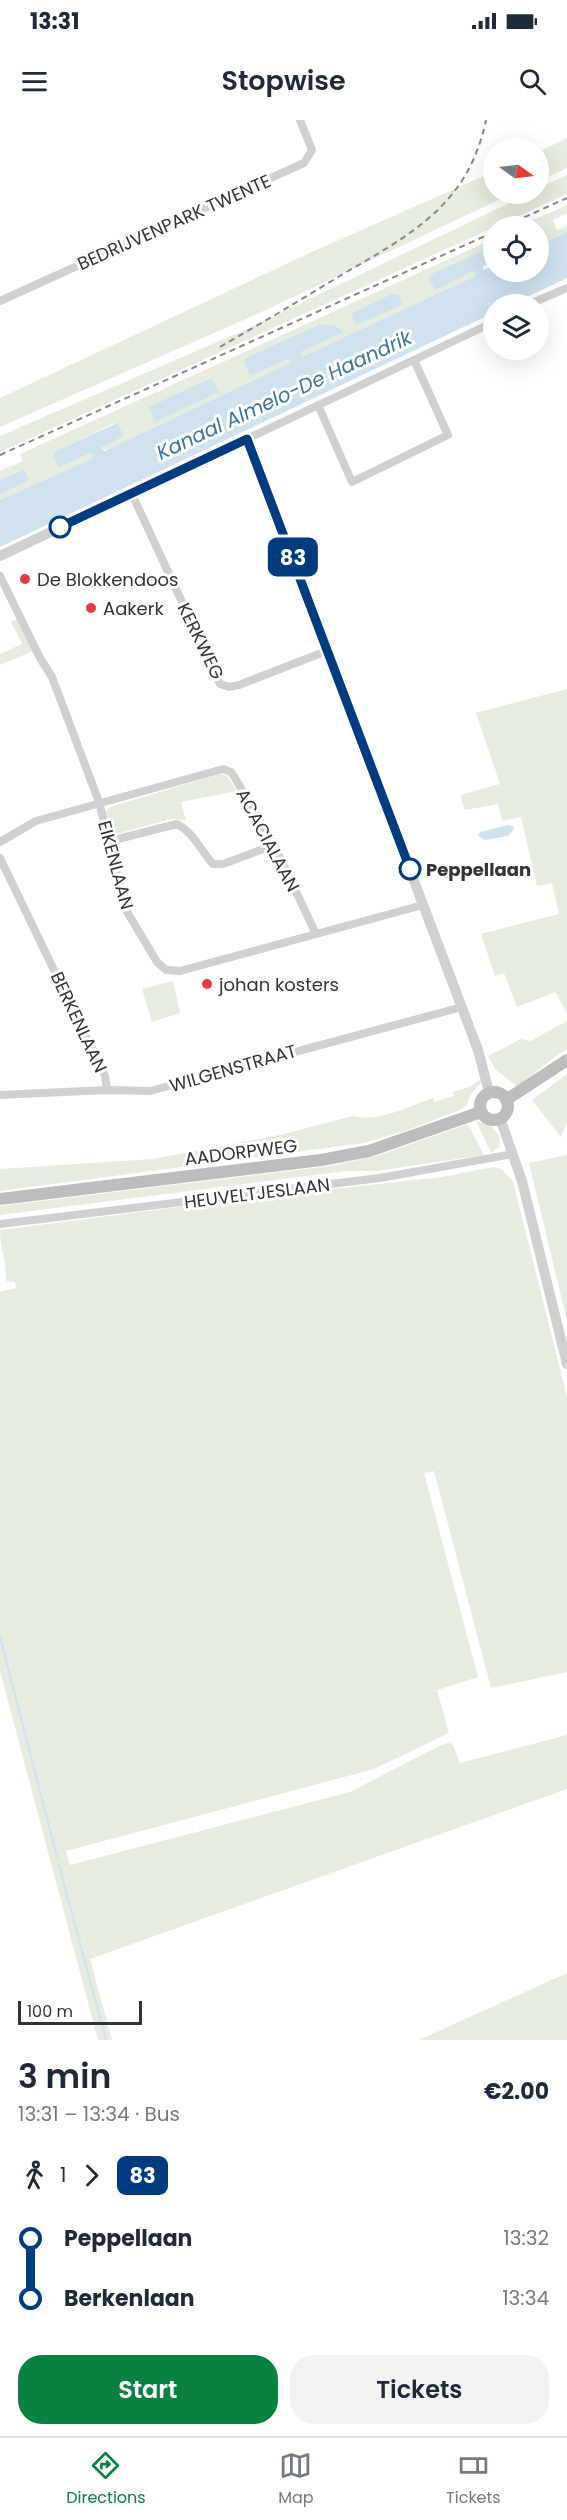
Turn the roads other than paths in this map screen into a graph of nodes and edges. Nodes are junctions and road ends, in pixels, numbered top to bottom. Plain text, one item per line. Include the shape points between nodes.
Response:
1 (300, 120) edge
2 (567, 288) edge
3 (549, 296) edge
4 (0, 301) edge
5 (483, 327) edge
6 (414, 360) junction
7 (318, 405) junction
8 (247, 439) junction
9 (132, 494) junction
10 (0, 556) edge
11 (0, 576) edge
12 (328, 650) junction
13 (99, 802) junction
14 (110, 841) junction
15 (0, 842) edge
16 (274, 845) junction
17 (0, 858) edge
18 (423, 905) junction
19 (316, 934) junction
20 (462, 1006) junction
21 (567, 1060) edge
22 (107, 1090) junction
23 (489, 1092) junction
24 (0, 1095) edge
25 (506, 1100) junction
26 (481, 1112) junction
27 (500, 1118) junction
28 (513, 1154) junction
29 (0, 1199) edge
30 (0, 1224) edge
31 (567, 1364) edge

1 - 4 street, BEDRIJVENPARK TWENTE via 312,150 304,163
2 - 3 street
5 - 6 street
6 - 7 street
6 - 7 street via 448,435 352,482
7 - 8 street
8 - 9 street
8 - 12 street
9 - 10 street
9 - 12 street, KERKWEG via 220,684 239,685
11 - 13 street, EIKENLAAN via 52,677
12 - 18 street
13 - 14 street, EIKENLAAN
13 - 15 street, ACACIALAAN via 36,821
13 - 16 street, ACACIALAAN via 223,769 231,772
14 - 16 street via 177,824 187,829 213,864
14 - 19 street, EIKENLAAN via 126,910 157,962 166,970 180,971
16 - 19 street, ACACIALAAN
17 - 22 street, BERKENLAAN via 105,1076
18 - 19 street, EIKENLAAN
18 - 20 street
20 - 22 street, WILGENSTRAAT via 150,1091
20 - 23 street
21 - 25 main road
22 - 24 street, WILGENSTRAAT
23 - 25 main road
23 - 26 main road via 481,1100
25 - 27 main road via 507,1110
26 - 27 main road via 492,1120
26 - 29 main road, AADORPWEG via 369,1150 321,1160
27 - 28 street
28 - 30 street, HEUVELTJESLAAN via 380,1178
28 - 31 street

